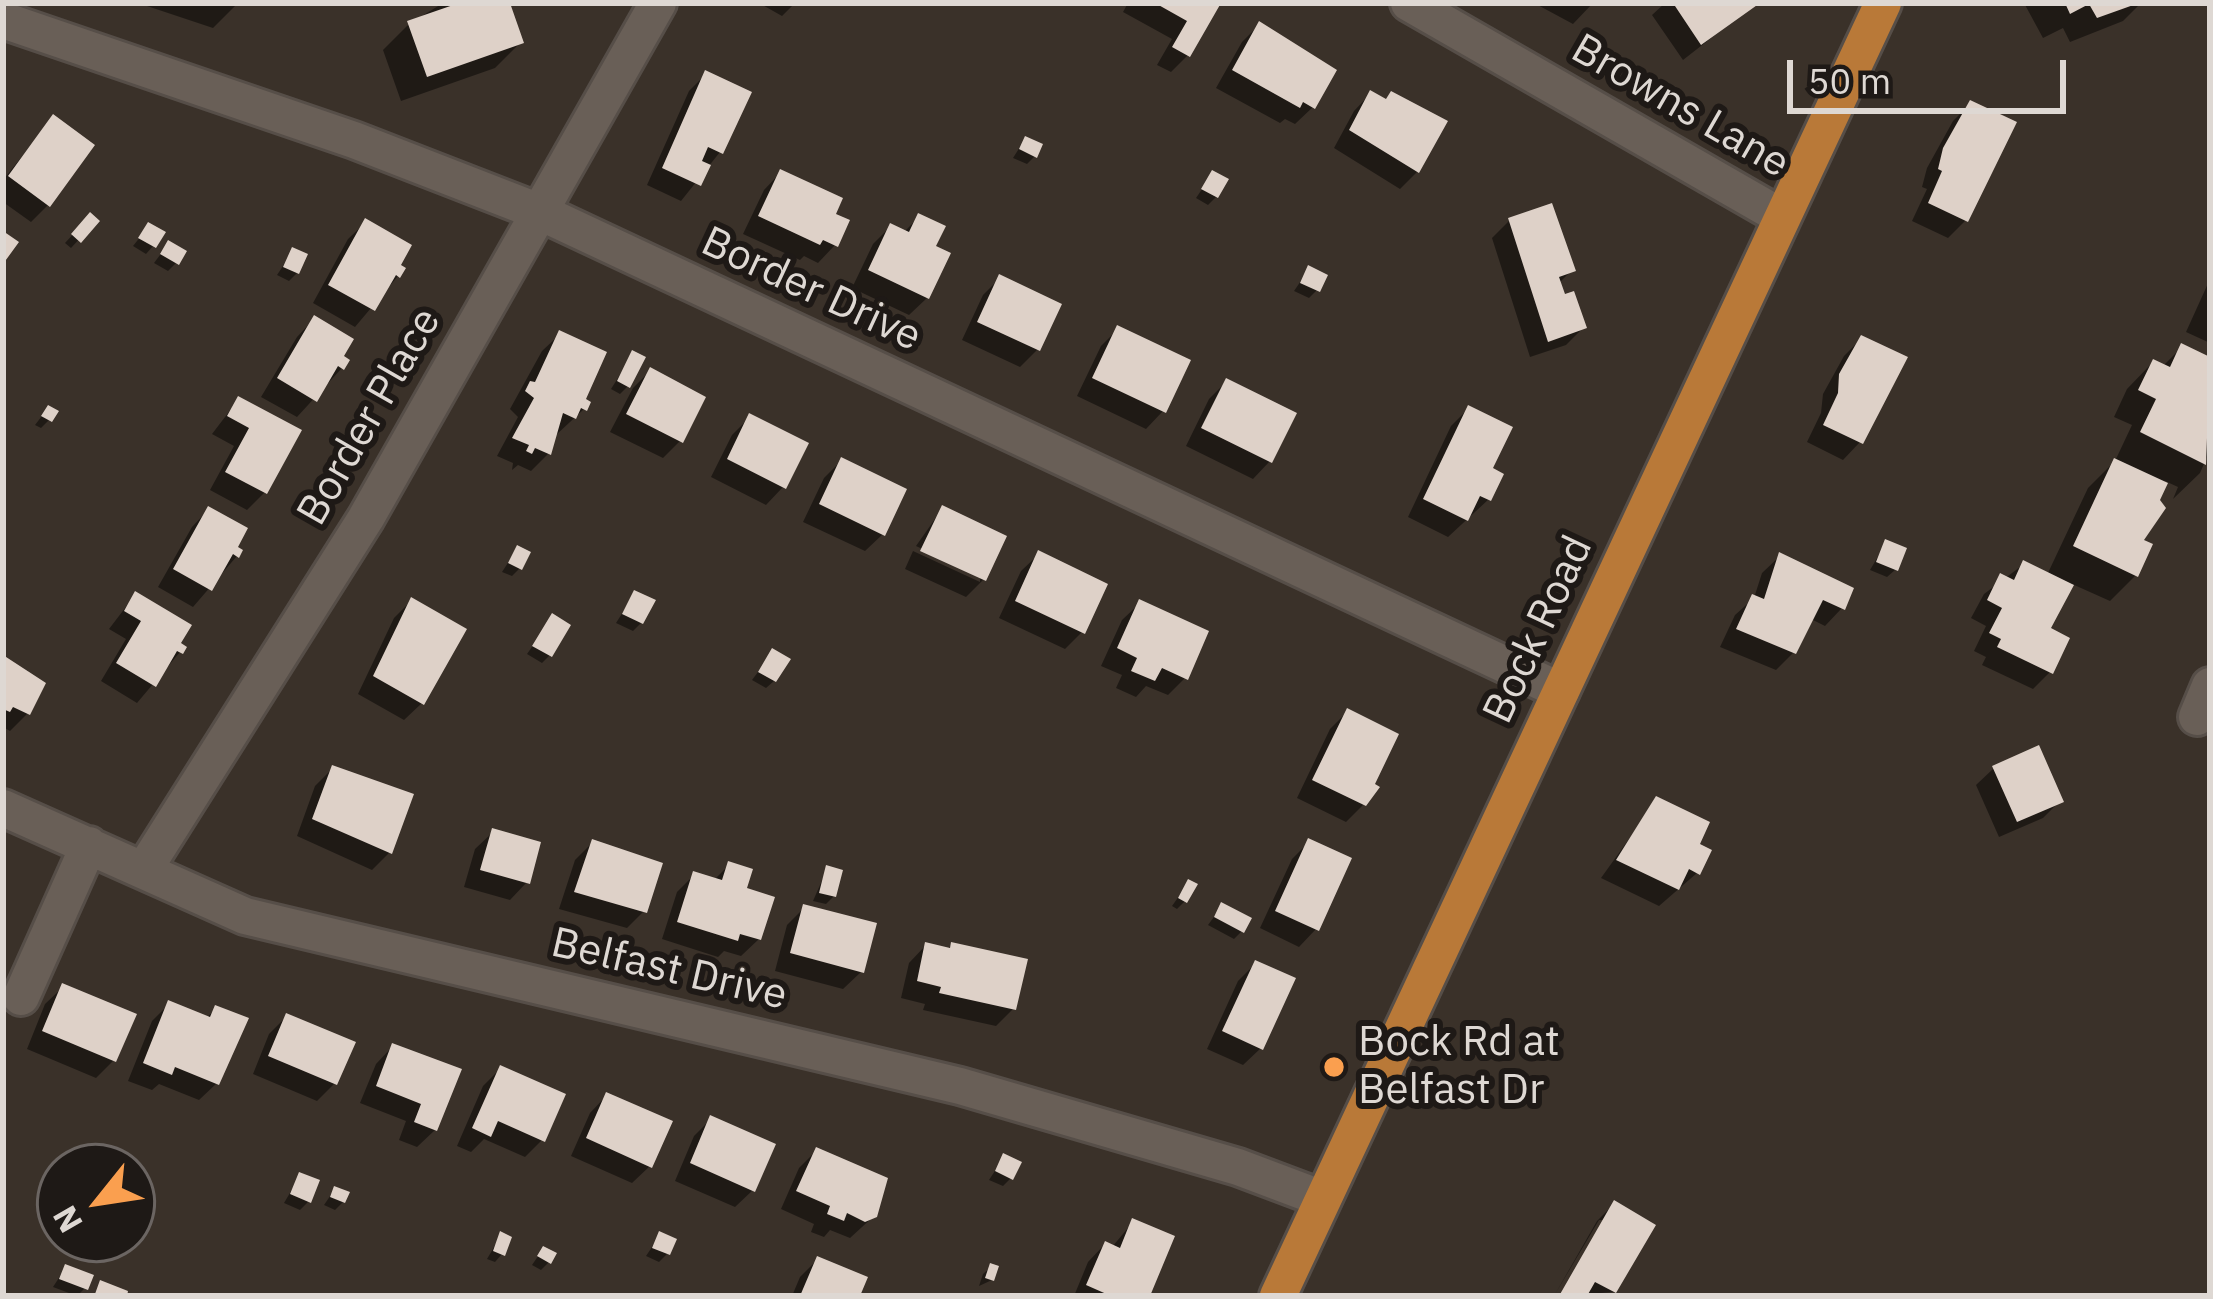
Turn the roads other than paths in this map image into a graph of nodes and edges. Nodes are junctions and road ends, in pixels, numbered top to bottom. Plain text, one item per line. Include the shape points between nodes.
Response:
1 (658, 3) edge
2 (1409, 3) edge
3 (1883, 3) edge
4 (9, 32) edge
5 (542, 213) junction
6 (1782, 217) junction
7 (1561, 691) junction
8 (3, 808) edge
9 (89, 844) junction
10 (145, 868) junction
11 (20, 997) dead end
12 (1323, 1199) junction
13 (1278, 1296) edge

1 - 5 street, Border Place
2 - 6 street, Browns Lane
3 - 6 main road, Bock Road
4 - 5 street, Border Drive via 354,140
5 - 7 street, Border Drive
5 - 10 street, Border Place via 367,518
6 - 7 main road, Bock Road
7 - 12 main road, Bock Road
8 - 9 street, Belfast Drive
9 - 10 street, Belfast Drive
9 - 11 street
10 - 12 street, Belfast Drive via 245,916 961,1086
12 - 13 main road, Bock Road

